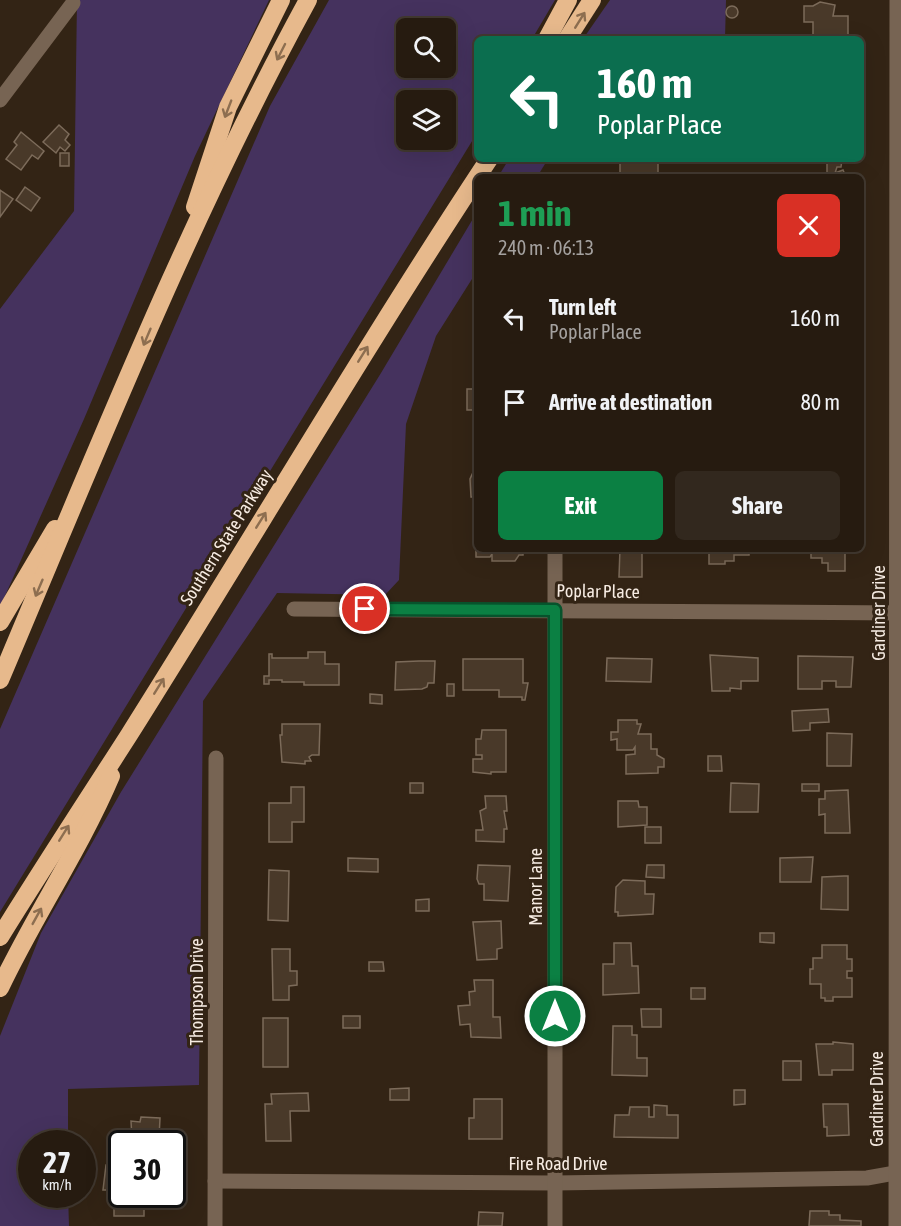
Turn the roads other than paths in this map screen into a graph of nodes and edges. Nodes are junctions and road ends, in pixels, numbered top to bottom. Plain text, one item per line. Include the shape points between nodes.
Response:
1 (281, 0) edge
2 (308, 0) edge
3 (568, 0) edge
4 (592, 0) edge
5 (897, 0) edge
6 (73, 3) dead end
7 (549, 36) edge
8 (569, 36) edge
9 (0, 100) edge
10 (476, 162) edge
11 (474, 182) edge
12 (170, 283) junction
13 (405, 285) junction
14 (87, 476) junction
15 (555, 552) edge
16 (294, 609) dead end
17 (555, 610) junction
18 (900, 613) edge
19 (0, 622) edge
20 (0, 680) edge
21 (128, 736) junction
22 (216, 758) dead end
23 (0, 937) edge
24 (0, 988) edge
25 (898, 1173) edge
26 (215, 1181) junction
27 (555, 1183) junction
28 (215, 1226) edge
29 (555, 1226) edge
30 (896, 1226) edge

1 -> 12 highway via 228,107
2 -> 12 highway
3 - 7 highway
8 -> 4 highway
5 - 18 street, Gardiner Drive
6 - 9 street
10 - 13 highway
11 - 13 highway, Southern State Parkway
12 -> 14 highway
21 -> 13 highway, Southern State Parkway
14 - 19 highway
14 -> 20 highway
15 - 17 street, Manor Lane
16 - 17 street, Poplar Place
17 - 18 street, Poplar Place
17 - 27 street, Manor Lane
18 - 25 street, Gardiner Drive
23 -> 21 highway, Southern State Parkway
24 -> 21 highway via 92,821
22 - 26 street, Thompson Drive
25 - 27 street, Fire Road Drive via 867,1178
25 - 30 street, Gardiner Drive
26 - 27 street, Fire Road Drive
26 - 28 street, Thompson Drive
27 - 29 street, Manor Lane

